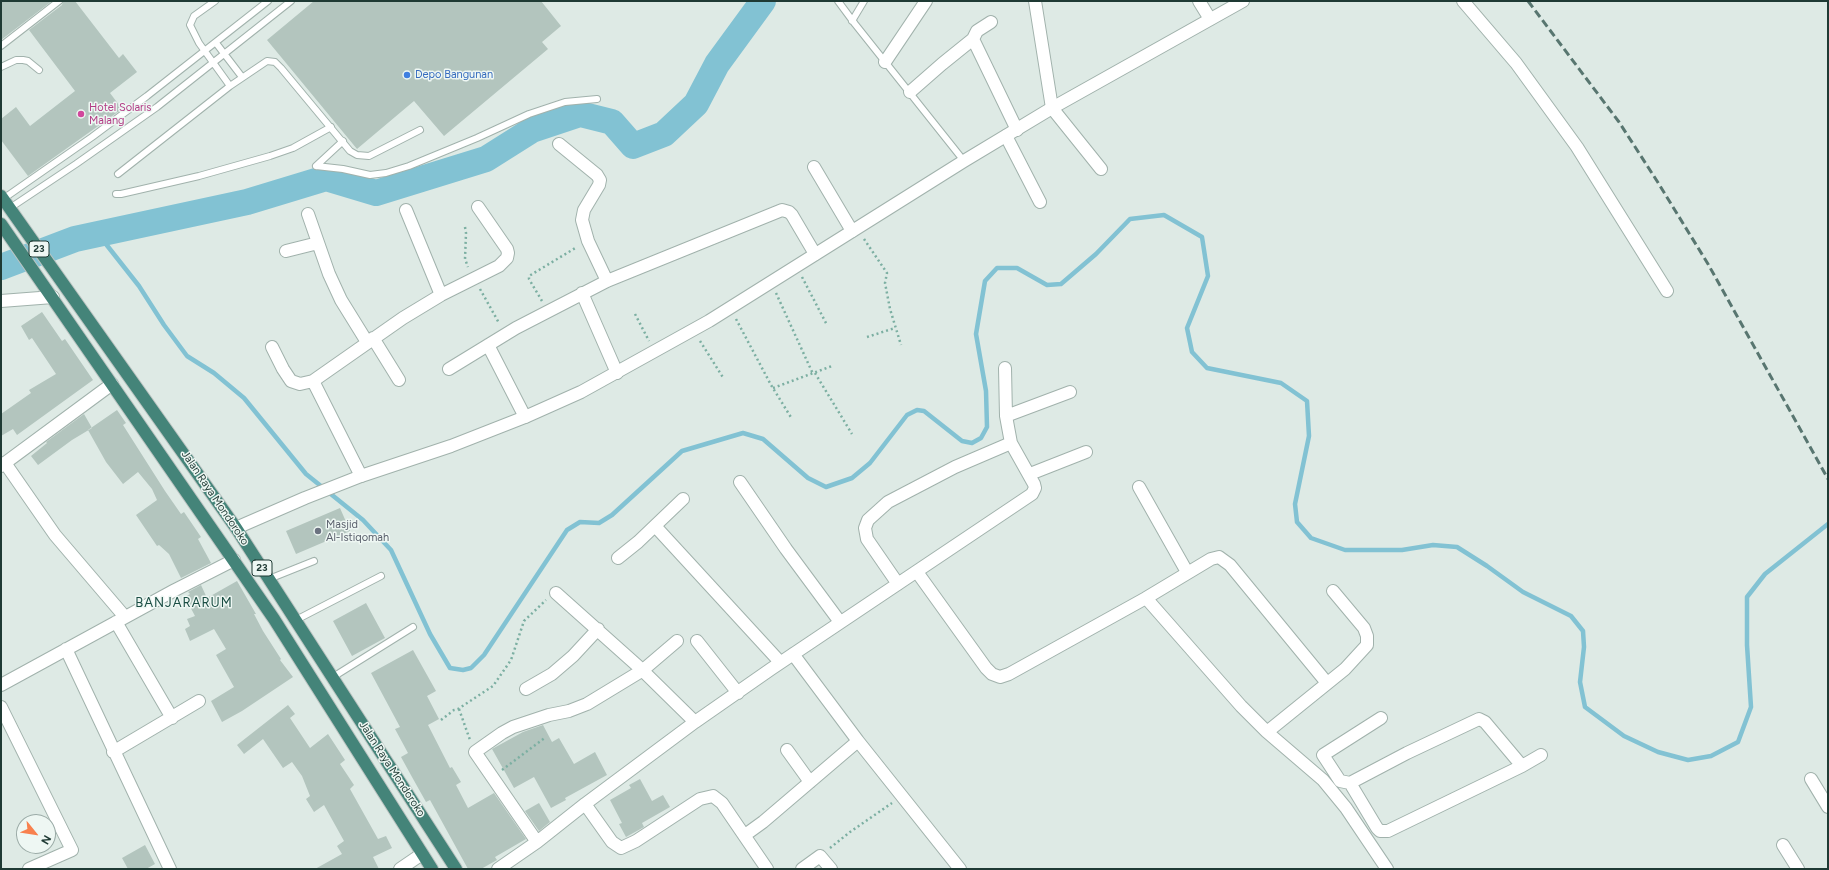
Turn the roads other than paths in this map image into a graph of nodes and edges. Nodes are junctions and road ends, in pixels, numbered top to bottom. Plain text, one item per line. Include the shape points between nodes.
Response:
1 (59, 1) edge
2 (215, 1) edge
3 (268, 1) edge
4 (291, 1) edge
5 (838, 1) edge
6 (864, 1) edge
7 (926, 1) edge
8 (1199, 1) edge
9 (1243, 1) edge
10 (1463, 1) edge
11 (1038, 2) edge
12 (1210, 19) junction
13 (852, 21) junction
14 (991, 22) dead end
15 (973, 39) junction
16 (216, 43) junction
17 (1, 46) edge
18 (205, 51) junction
19 (225, 54) junction
20 (885, 62) junction
21 (214, 63) junction
22 (1, 68) edge
23 (39, 70) dead end
24 (242, 77) junction
25 (230, 86) junction
26 (910, 92) junction
27 (597, 99) dead end
28 (1052, 108) junction
29 (331, 127) junction
30 (420, 130) dead end
31 (1017, 130) junction
32 (1006, 136) junction
33 (343, 142) junction
34 (559, 144) dead end
35 (964, 161) junction
36 (51, 166) junction
37 (814, 167) dead end
38 (1101, 169) dead end
39 (118, 174) dead end
40 (58, 176) junction
41 (116, 194) dead end
42 (4, 201) edge
43 (1040, 202) dead end
44 (478, 207) dead end
45 (406, 210) dead end
46 (308, 214) dead end
47 (4, 229) edge
48 (854, 230) junction
49 (318, 243) junction
50 (286, 251) dead end
51 (815, 254) junction
52 (607, 281) junction
53 (1667, 291) dead end
54 (582, 293) junction
55 (441, 295) junction
56 (52, 297) junction
57 (1, 301) edge
58 (370, 340) junction
59 (488, 345) junction
60 (272, 347) dead end
61 (1005, 368) dead end
62 (449, 369) dead end
63 (617, 373) junction
64 (399, 380) dead end
65 (313, 381) junction
66 (112, 384) junction
67 (1070, 392) dead end
68 (1006, 416) junction
69 (525, 417) junction
70 (1011, 443) junction
71 (1086, 452) dead end
72 (3, 464) edge
73 (1030, 474) junction
74 (361, 476) junction
75 (740, 482) dead end
76 (1140, 487) dead end
77 (683, 499) dead end
78 (654, 526) junction
79 (236, 528) junction
80 (618, 558) dead end
81 (234, 560) junction
82 (314, 561) dead end
83 (917, 572) junction
84 (1187, 572) junction
85 (381, 576) dead end
86 (269, 579) junction
87 (898, 584) junction
88 (1333, 592) dead end
89 (556, 593) road end
90 (1146, 598) junction
91 (120, 619) junction
92 (296, 620) junction
93 (840, 622) junction
94 (413, 627) dead end
95 (598, 630) junction
96 (697, 641) dead end
97 (677, 642) dead end
98 (66, 649) junction
99 (793, 654) junction
100 (780, 662) junction
101 (642, 670) junction
102 (333, 677) junction
103 (1327, 683) junction
104 (1, 685) edge
105 (526, 689) dead end
106 (738, 693) junction
107 (199, 701) dead end
108 (1, 707) edge
109 (172, 718) junction
110 (1381, 718) dead end
111 (696, 722) junction
112 (1267, 732) junction
113 (858, 741) junction
114 (787, 750) dead end
115 (113, 752) junction
116 (1541, 755) dead end
117 (1522, 766) junction
118 (1811, 779) dead end
119 (810, 782) junction
120 (1350, 783) junction
121 (1359, 800) junction
122 (585, 804) junction
123 (1828, 807) edge
124 (1346, 808) junction
125 (1370, 817) junction
126 (1357, 824) junction
127 (745, 835) junction
128 (537, 842) junction
129 (1783, 846) dead end
130 (422, 854) junction
131 (29, 869) edge
132 (170, 869) edge
133 (400, 869) edge
134 (432, 869) edge
135 (456, 869) edge
136 (498, 869) edge
137 (767, 869) edge
138 (802, 869) edge
139 (831, 869) edge
140 (960, 869) edge
141 (1387, 869) edge
142 (1798, 869) edge

1 - 17 lane
2 - 18 lane via 191,20 192,30
3 - 16 lane
4 - 19 lane
5 - 13 lane
6 - 13 lane
7 - 20 street
8 - 12 street
9 - 12 street
10 - 53 street via 1516,63 1577,147
11 - 28 street
12 - 28 street
13 - 20 lane
14 - 15 street via 977,31
15 - 26 street
15 - 31 street
16 - 18 lane
16 - 19 lane
18 - 21 lane
18 - 36 lane
19 - 21 lane
19 - 24 lane
20 - 26 lane
21 - 25 lane
21 - 40 lane
22 - 23 lane via 16,60 23,60
24 - 25 lane
24 - 29 lane via 262,63 275,62
25 - 39 lane
26 - 35 lane
27 - 33 lane via 565,102 529,114 416,163 378,175 316,166
28 - 31 street
28 - 38 street
29 - 33 lane
29 - 41 lane via 293,148 270,156 199,176
30 - 33 lane via 370,156 357,155
31 - 32 street
32 - 35 street
32 - 43 street
34 - 52 street via 600,180 584,210 582,220 588,241
35 - 48 street
36 - 40 lane
36 - 42 lane
37 - 48 street
40 - 42 lane
42 - 79 highway, Jalan Raya Mondoroko / 23
44 - 55 street via 507,249 507,258 499,266
45 - 55 street
46 - 49 street
47 - 56 highway, Jalan Raya Mondoroko / 23
48 - 51 street
49 - 50 street
49 - 58 street via 341,300
51 - 52 street via 792,215 782,210
51 - 63 street via 730,308
52 - 54 street
54 - 59 street
54 - 63 street
55 - 58 street
56 - 57 street
56 - 66 highway, Jalan Raya Mondoroko / 23
58 - 64 street
58 - 65 street
59 - 62 street
59 - 69 street
60 - 65 street via 291,381 300,384
61 - 68 street
63 - 69 street
65 - 74 street
66 - 72 street
66 - 81 highway, Jalan Raya Mondoroko / 23
67 - 68 street
68 - 70 street
69 - 74 street via 451,446
70 - 73 street
70 - 87 street via 955,467 888,502 868,520 864,528 867,539
71 - 73 street
72 - 91 street
73 - 83 street via 1035,488 1029,497
74 - 79 street
75 - 93 street
76 - 84 street
77 - 78 street
78 - 80 street
78 - 100 street
79 - 86 highway, Jalan Raya Mondoroko / 23
81 - 91 street
81 - 130 highway, Jalan Raya Mondoroko / 23
82 - 86 lane
83 - 87 street
83 - 90 street via 986,668 992,674 1000,676 1009,674
84 - 90 street
84 - 103 street via 1215,557 1227,562
85 - 92 lane
86 - 92 highway, Jalan Raya Mondoroko / 23
87 - 93 street
88 - 103 street via 1364,628 1368,640 1364,651
89 - 95 street
90 - 112 street via 1206,668
91 - 98 street
91 - 109 street
92 - 102 highway, Jalan Raya Mondoroko / 23
93 - 99 street
94 - 102 lane
95 - 101 street
95 - 105 street via 552,674
96 - 106 street
97 - 101 street
98 - 104 street
98 - 115 street
99 - 100 street
99 - 113 street
100 - 106 street
101 - 111 street
101 - 128 street via 587,704 513,728 475,752
102 - 135 highway, Jalan Raya Mondoroko / 23
103 - 112 street
106 - 111 street
107 - 109 street
108 - 131 street via 74,855
109 - 115 street
110 - 120 street via 1323,755 1340,781
111 - 122 street
112 - 124 street via 1323,780
113 - 119 street
113 - 140 street
114 - 119 street
115 - 132 street
116 - 117 street
117 - 120 street via 1486,722 1479,719 1407,752
117 - 125 street via 1388,831 1380,830
118 - 123 street
119 - 127 street
120 - 121 street
121 - 124 street
121 - 125 street
122 - 127 street via 612,842 621,848 709,796 716,797 722,803
122 - 128 street
124 - 126 street
125 - 126 street
126 - 141 street
127 - 137 street
128 - 136 street
129 - 142 street
130 - 133 street
130 - 134 highway, Jalan Raya Mondoroko / 23
138 - 139 street via 820,856

